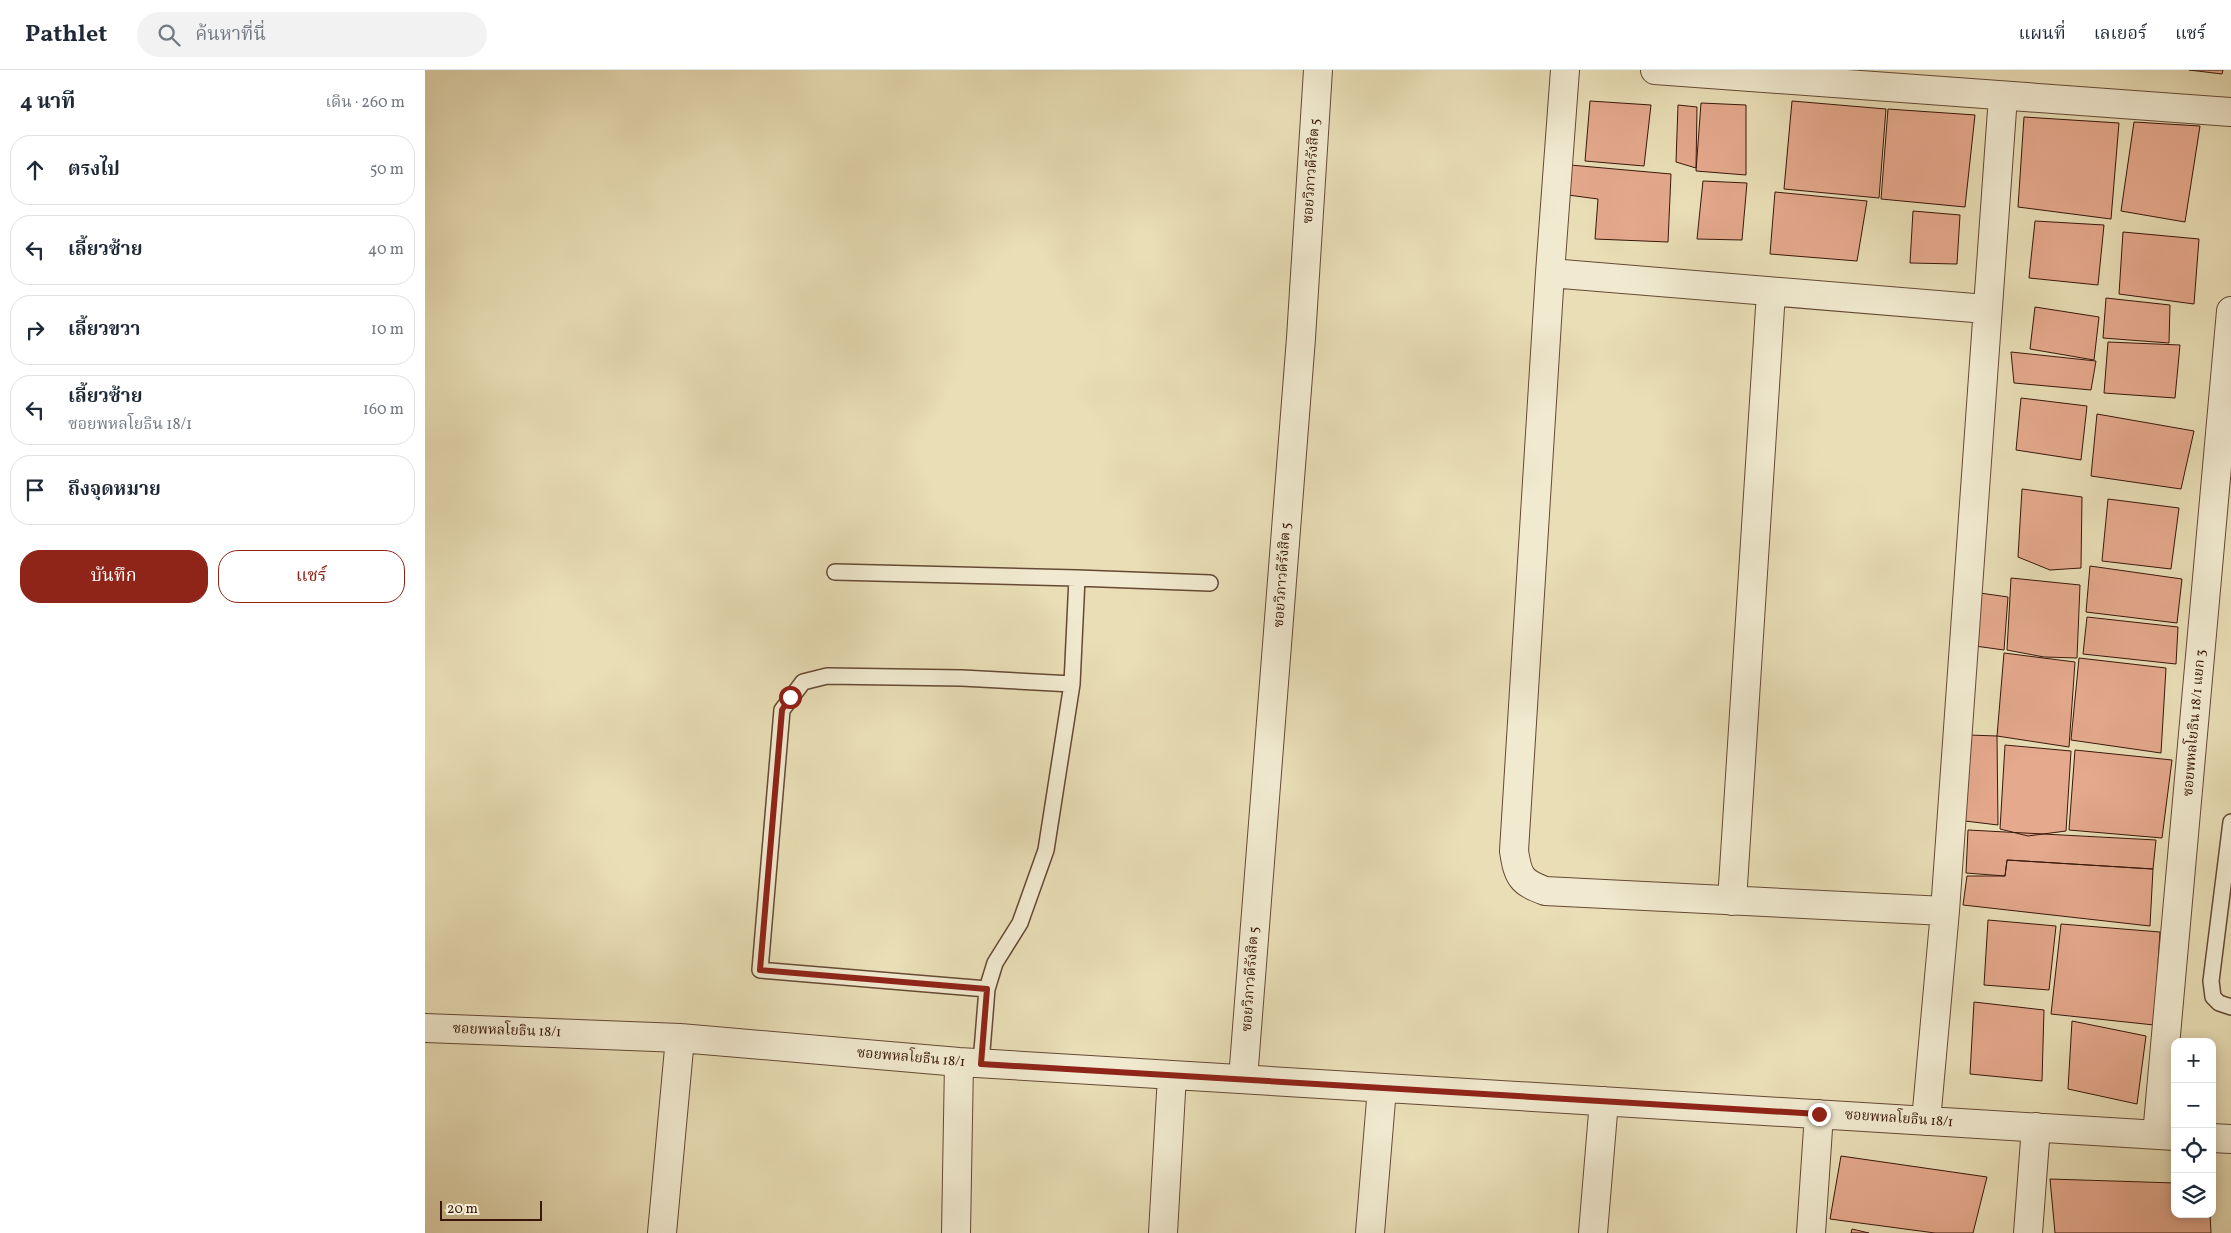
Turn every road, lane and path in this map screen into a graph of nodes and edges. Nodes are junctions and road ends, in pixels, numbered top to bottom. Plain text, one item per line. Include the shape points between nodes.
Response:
1 (1318, 70) edge
2 (1565, 70) edge
3 (1655, 70) edge
4 (2003, 96) junction
5 (2231, 112) edge
6 (1550, 273) junction
7 (1771, 292) junction
8 (1986, 309) junction
9 (2231, 312) edge
10 (835, 572) dead end
11 (1077, 578) junction
12 (1210, 584) dead end
13 (1072, 684) junction
14 (2231, 822) edge
15 (1733, 901) junction
16 (1945, 911) junction
17 (987, 989) junction
18 (2231, 1007) edge
19 (425, 1028) edge
20 (680, 1038) junction
21 (970, 1063) junction
22 (1172, 1075) junction
23 (1243, 1080) junction
24 (1382, 1088) junction
25 (1604, 1101) junction
26 (1819, 1114) junction
27 (1926, 1121) junction
28 (2036, 1127) junction
29 (2166, 1135) edge
30 (2216, 1138) edge
31 (2231, 1139) edge
32 (662, 1233) edge
33 (956, 1233) edge
34 (1163, 1233) edge
35 (1370, 1233) edge
36 (1593, 1233) edge
37 (1811, 1233) edge
38 (2028, 1233) edge

1 - 23 street, ซอยวิภาวดีรังสิต 5 via 1301,338
2 - 6 street
3 - 4 street
4 - 5 street
4 - 8 street
6 - 7 street
6 - 15 street via 1514,851 1517,872 1528,884 1545,891
7 - 8 street
7 - 15 street
8 - 16 street
9 - 29 street, ซอยพหลโยธิน 18/1 แยก 3
10 - 11 lane
11 - 12 lane
11 - 13 lane
13 - 17 lane via 1046,850 1020,924 995,963
13 - 17 lane via 827,676 803,682 782,710 760,970
14 - 18 lane via 2211,982 2213,997
15 - 16 street
16 - 27 street
17 - 21 lane
19 - 20 street, ซอยพหลโยธิน 18/1
20 - 21 street, ซอยพหลโยธิน 18/1
20 - 32 street
21 - 22 street, ซอยพหลโยธิน 18/1
21 - 33 street
22 - 23 street, ซอยพหลโยธิน 18/1
22 - 34 street
23 - 24 street, ซอยพหลโยธิน 18/1
24 - 25 street, ซอยพหลโยธิน 18/1
24 - 35 street
25 - 26 street, ซอยพหลโยธิน 18/1
25 - 36 street
26 - 27 street, ซอยพหลโยธิน 18/1
26 - 37 street
27 - 28 street, ซอยพหลโยธิน 18/1
28 - 29 street, ซอยพหลโยธิน 18/1
28 - 38 street
30 - 31 street

